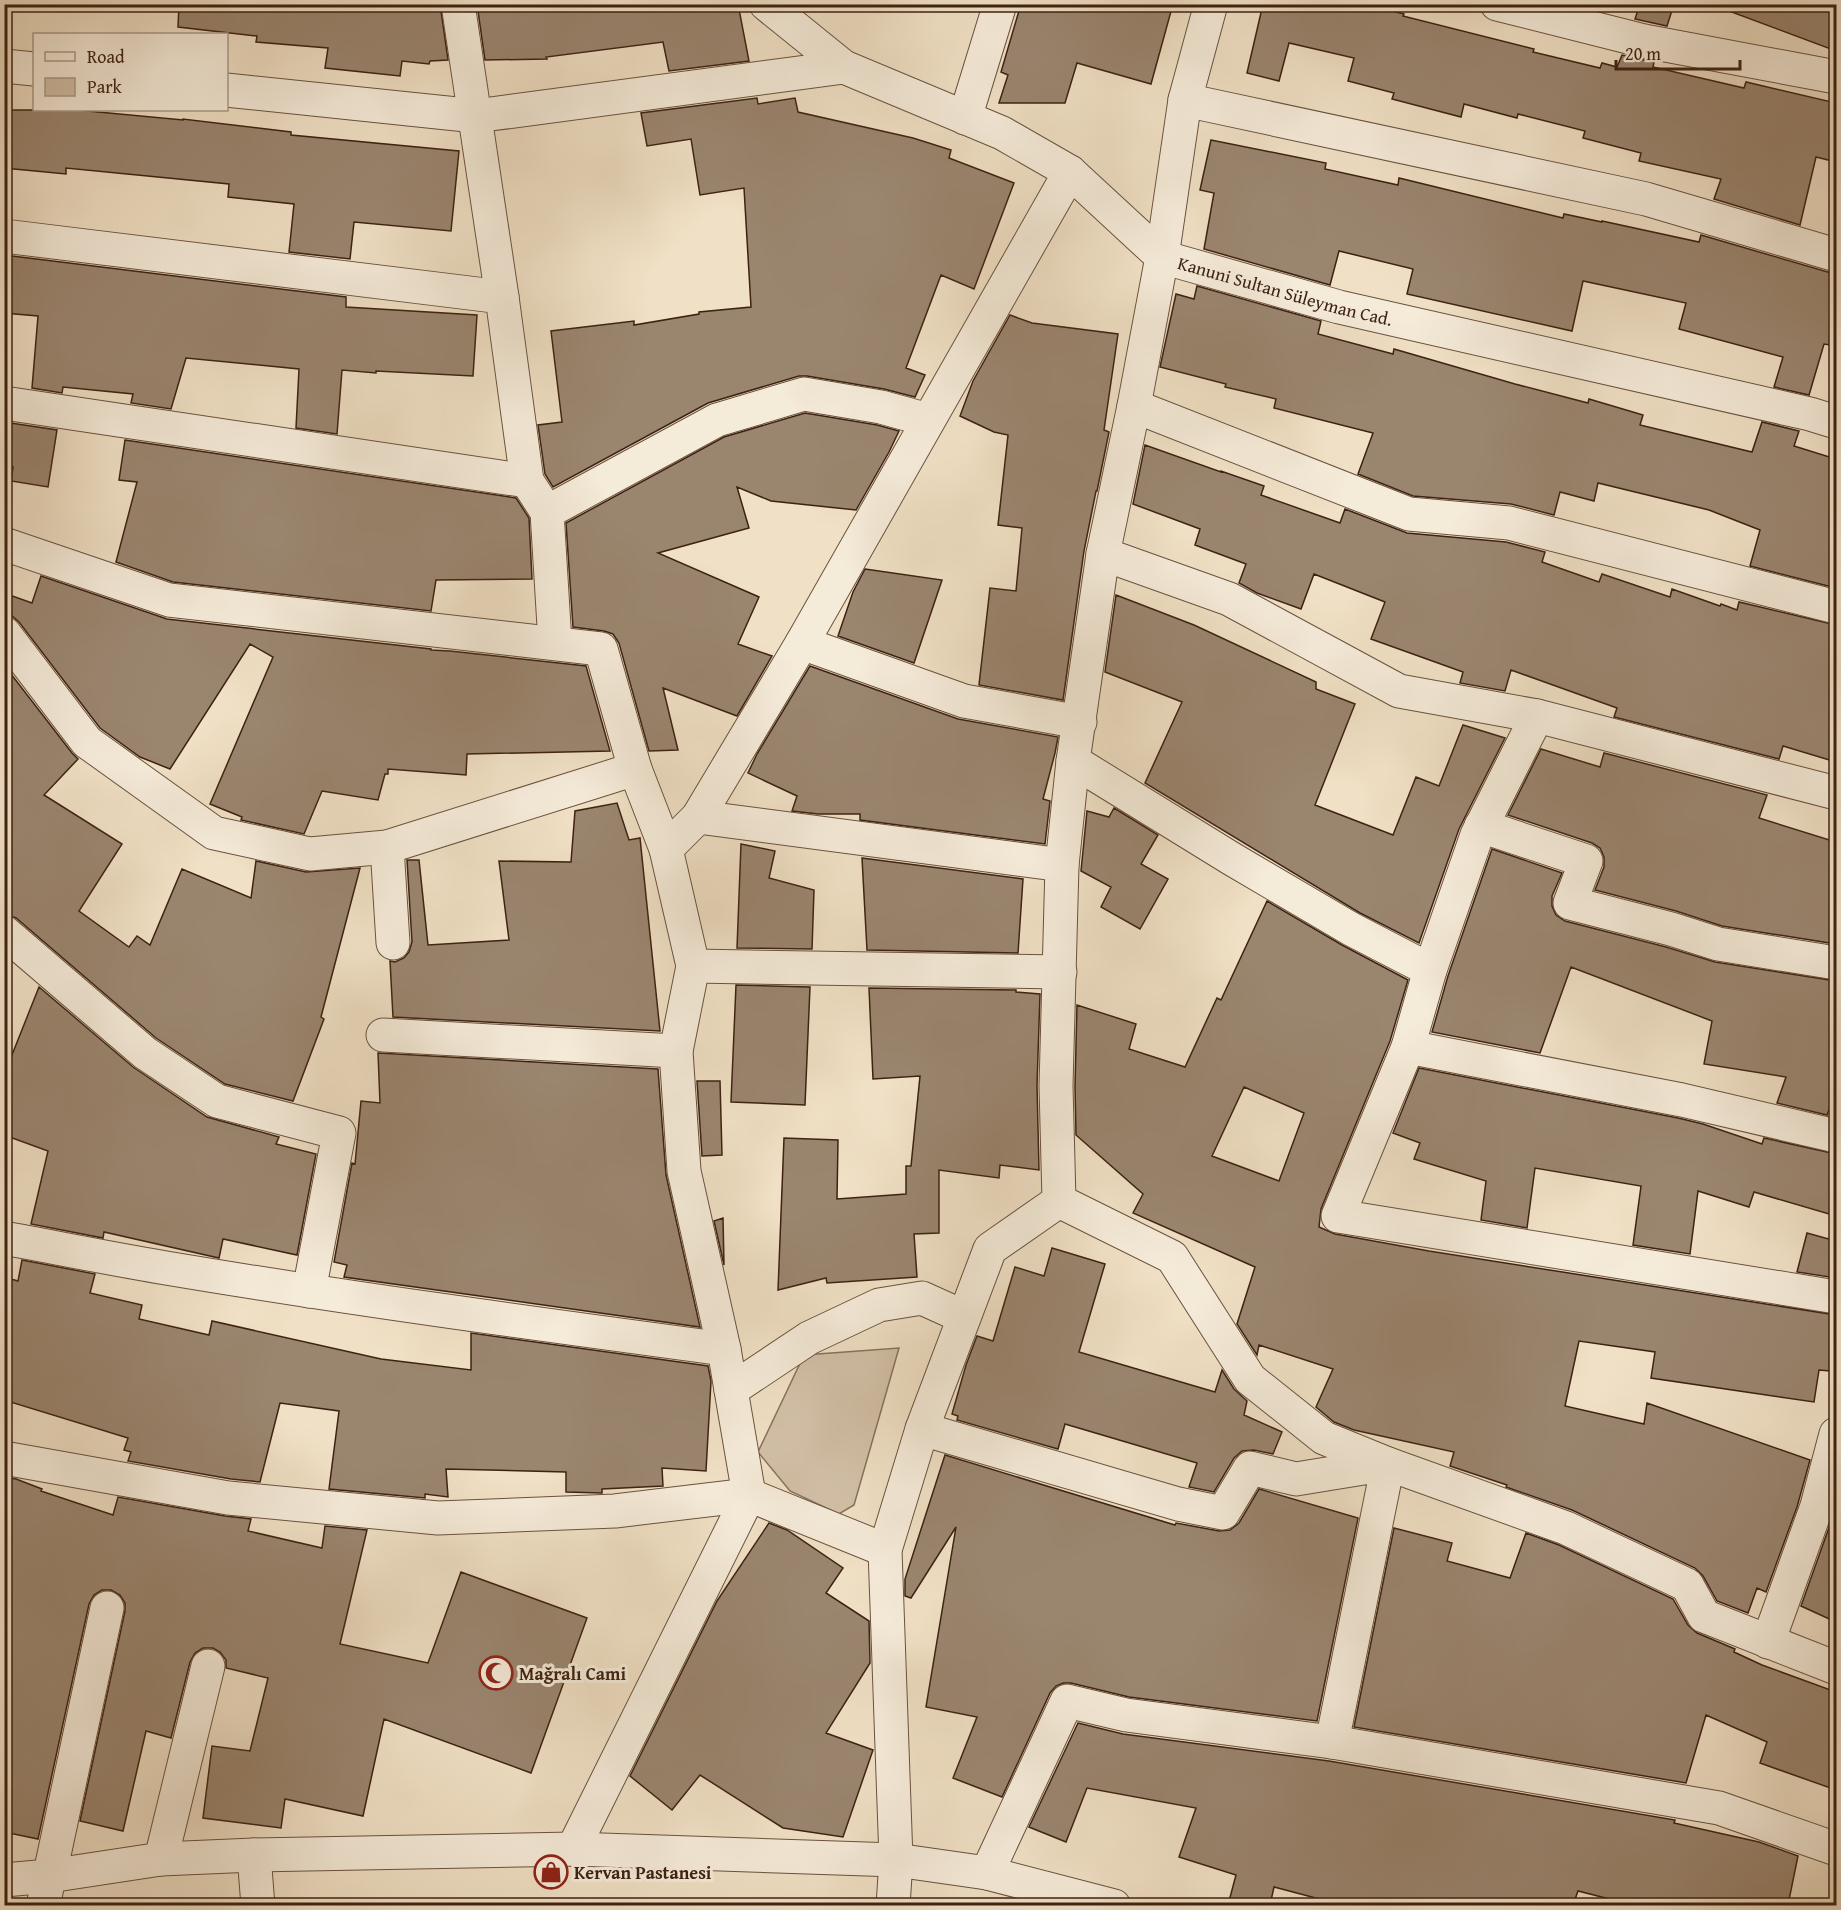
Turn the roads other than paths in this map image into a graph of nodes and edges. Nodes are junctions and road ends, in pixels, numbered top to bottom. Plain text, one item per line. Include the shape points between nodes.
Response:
1 (458, 4) edge
2 (766, 4) edge
3 (1000, 4) edge
4 (1211, 4) edge
5 (1497, 4) edge
6 (4, 66) edge
7 (844, 67) junction
8 (33, 69) edge
9 (1836, 77) edge
10 (228, 90) edge
11 (1185, 100) junction
12 (476, 116) junction
13 (965, 118) junction
14 (1070, 172) junction
15 (4, 236) edge
16 (1836, 255) edge
17 (1162, 257) junction
18 (502, 297) junction
19 (4, 403) edge
20 (1134, 406) junction
21 (928, 420) junction
22 (1836, 422) edge
23 (527, 481) junction
24 (547, 512) junction
25 (4, 544) edge
26 (1103, 554) junction
27 (1836, 607) edge
28 (4, 633) edge
29 (555, 643) junction
30 (802, 643) junction
31 (1537, 716) junction
32 (1080, 722) junction
33 (1073, 761) junction
34 (634, 769) junction
35 (1836, 793) edge
36 (698, 817) junction
37 (1481, 826) junction
38 (387, 847) junction
39 (666, 849) junction
40 (1062, 865) junction
41 (4, 932) edge
42 (393, 943) dead end
43 (1836, 963) edge
44 (693, 966) junction
45 (1430, 970) junction
46 (1060, 972) junction
47 (383, 1035) dead end
48 (1408, 1047) junction
49 (676, 1051) junction
50 (1836, 1136) edge
51 (1059, 1201) junction
52 (4, 1238) edge
53 (309, 1291) junction
54 (1836, 1297) edge
55 (964, 1317) junction
56 (724, 1348) junction
57 (731, 1390) junction
58 (922, 1429) junction
59 (1836, 1434) edge
60 (4, 1458) edge
61 (1388, 1464) junction
62 (749, 1495) junction
63 (1827, 1509) edge
64 (885, 1550) junction
65 (107, 1608) dead end
66 (1768, 1642) junction
67 (208, 1666) dead end
68 (1836, 1668) edge
69 (1332, 1742) junction
70 (573, 1849) junction
71 (1836, 1849) edge
72 (254, 1855) junction
73 (161, 1859) junction
74 (896, 1860) junction
75 (987, 1873) junction
76 (4, 1880) edge
77 (46, 1891) edge
78 (258, 1905) edge
79 (893, 1905) edge
80 (1114, 1905) edge

1 - 12 street
2 - 7 street, Kanuni Sultan Süleyman Cad.
3 - 13 street
4 - 11 street
5 - 9 street via 1644,41
6 - 8 street
7 - 12 street
7 - 13 street, Kanuni Sultan Süleyman Cad.
10 - 12 street
11 - 16 street via 1646,199
11 - 17 street
12 - 18 street
13 - 14 street, Kanuni Sultan Süleyman Cad. via 1002,133
14 - 17 street, Kanuni Sultan Süleyman Cad.
14 - 21 street
15 - 18 street
17 - 20 street
17 - 22 street, Kanuni Sultan Süleyman Cad. via 1339,307
18 - 23 street
19 - 23 street
20 - 26 street
20 - 27 street via 1409,514 1509,523
21 - 24 street via 881,407 804,394 717,420
21 - 30 street
23 - 24 street
24 - 29 street
25 - 29 street via 169,600
26 - 31 street via 1229,599 1399,691
26 - 32 street
28 - 38 street via 87,742 214,832 310,854
29 - 34 street via 601,649
30 - 32 street via 964,701
30 - 36 street
31 - 35 street
31 - 37 street
32 - 33 street
33 - 40 street
33 - 45 street via 1232,860
34 - 38 street
34 - 39 street
36 - 39 street
36 - 40 street
37 - 43 street via 1586,861 1569,903 1718,944
37 - 45 street
38 - 42 street
39 - 44 street
40 - 46 street
41 - 53 street via 145,1053 217,1101 339,1133
44 - 46 street
44 - 49 street
45 - 48 street
46 - 51 street via 1056,1086
47 - 49 street
48 - 50 street via 1682,1100
48 - 54 street via 1338,1216
49 - 56 street via 684,1172
51 - 55 street via 990,1249
51 - 61 street via 1172,1257 1250,1378 1324,1438
52 - 53 street
53 - 56 street
55 - 57 street via 922,1298 879,1305 809,1338
55 - 58 street
56 - 57 street
57 - 62 street
58 - 61 street via 1178,1504 1223,1513 1250,1468 1296,1479
58 - 64 street
59 - 63 street
60 - 62 street via 228,1498 438,1518 615,1511
61 - 66 street via 1566,1528 1687,1585 1704,1616
61 - 69 street
62 - 64 street
62 - 70 street
63 - 66 street
64 - 74 street
65 - 77 street
66 - 68 street
67 - 73 street
69 - 71 street via 1719,1808
69 - 75 street via 1126,1715 1067,1701
70 - 72 street
70 - 74 street
72 - 73 street
72 - 78 street
73 - 77 street
74 - 75 street
74 - 79 street
75 - 80 street
76 - 77 street

